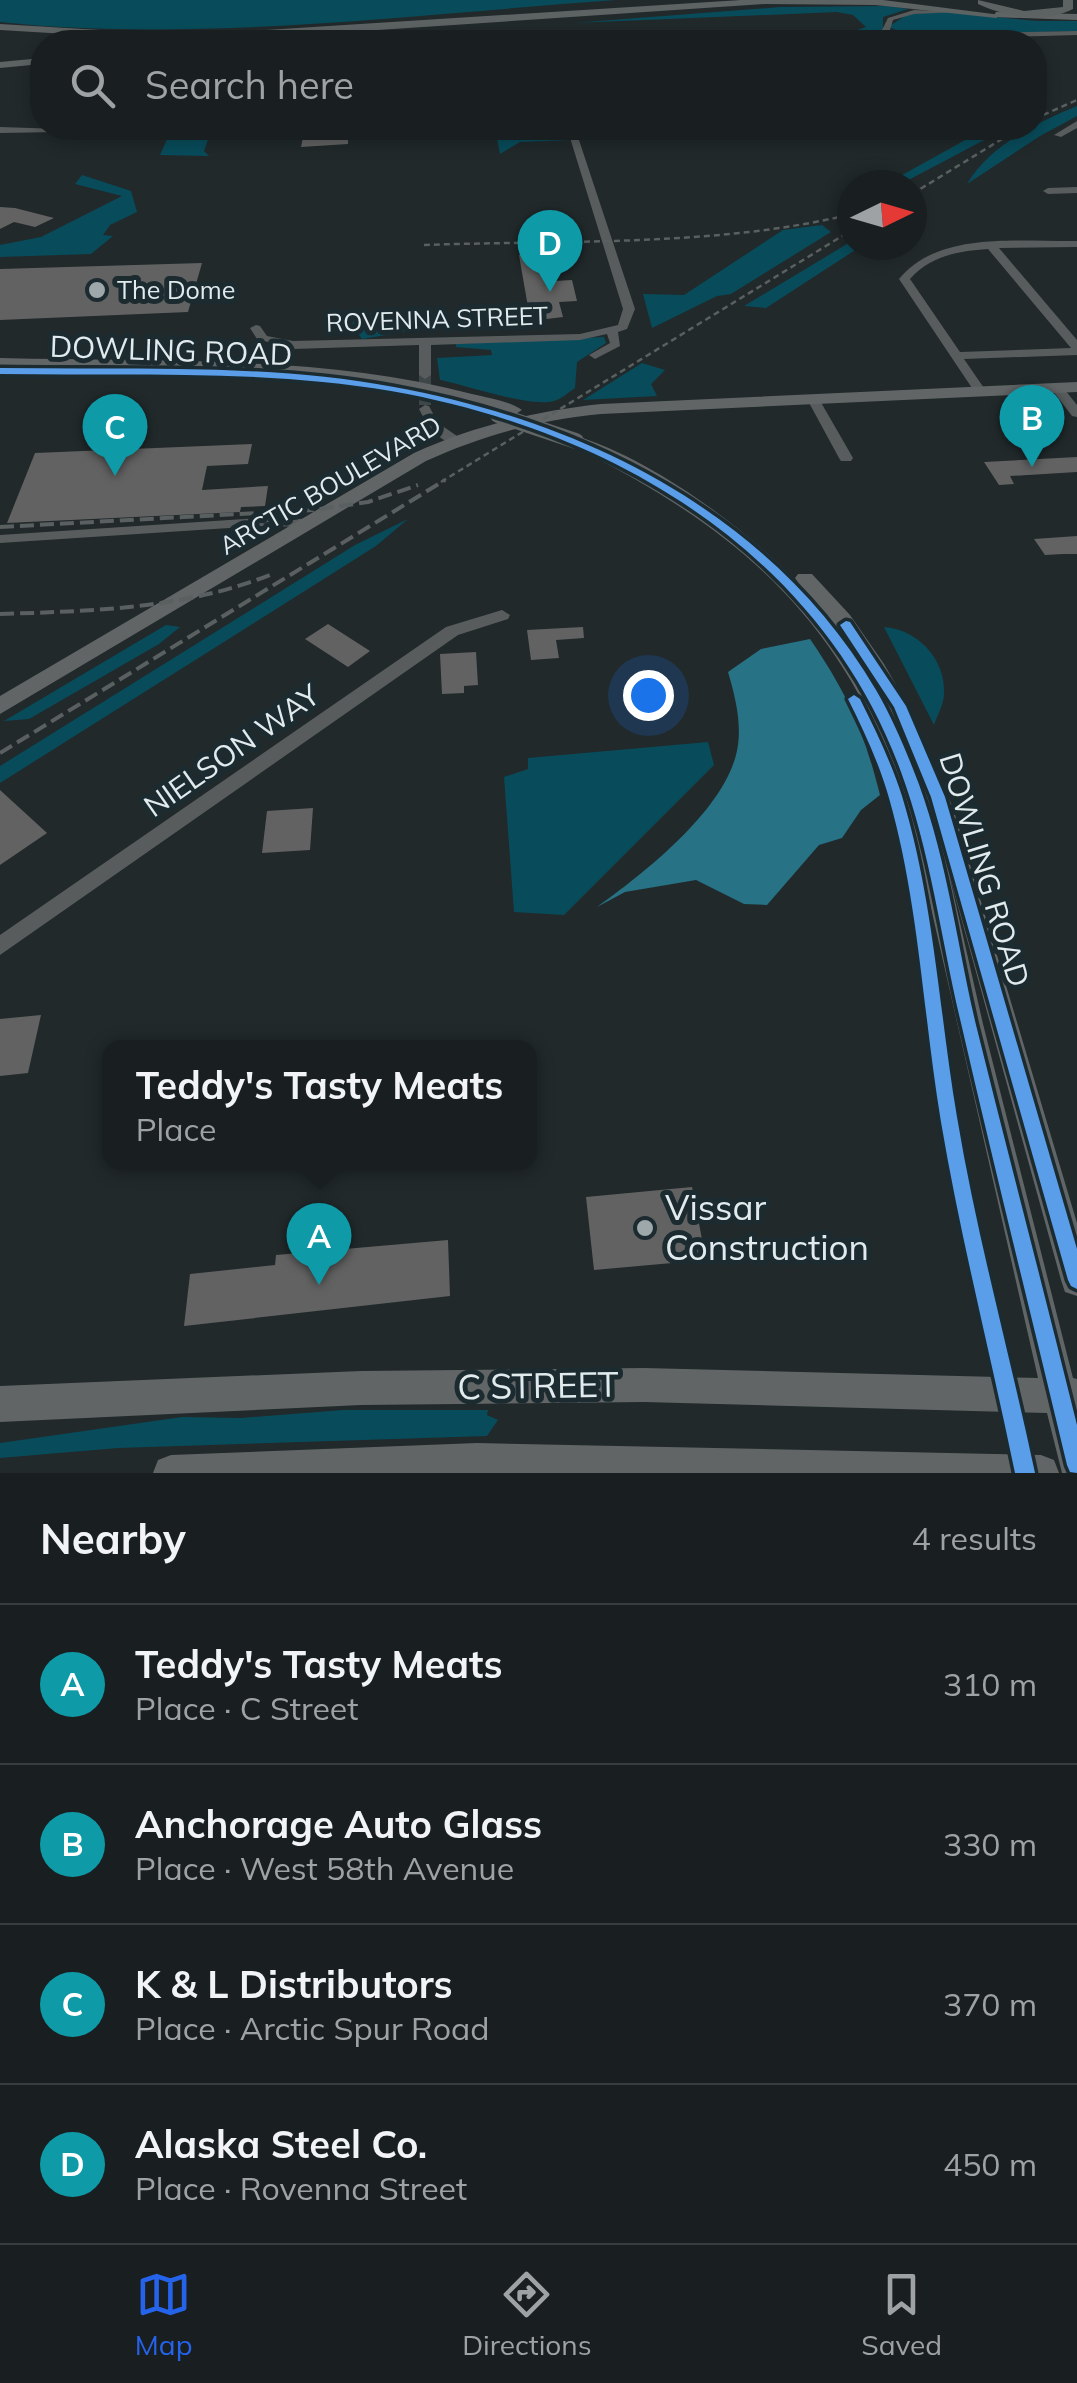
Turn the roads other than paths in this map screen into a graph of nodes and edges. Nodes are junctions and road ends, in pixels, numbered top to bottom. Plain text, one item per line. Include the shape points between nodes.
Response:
1 (690, 0) edge
2 (698, 0) edge
3 (784, 0) edge
4 (980, 0) edge
5 (1073, 1) edge
6 (665, 5) edge
7 (996, 15) junction
8 (1077, 18) edge
9 (0, 27) edge
10 (335, 28) junction
11 (43, 30) edge
12 (257, 30) edge
13 (299, 30) edge
14 (310, 30) edge
15 (317, 30) edge
16 (890, 30) edge
17 (1077, 32) edge
18 (1047, 33) edge
19 (30, 53) edge
20 (0, 56) edge
21 (30, 62) edge
22 (0, 65) edge
23 (1077, 124) edge
24 (30, 129) edge
25 (0, 130) edge
26 (1058, 136) dead end
27 (576, 140) edge
28 (1077, 190) edge
29 (1048, 191) dead end
30 (1077, 244) edge
31 (992, 248) junction
32 (256, 328) dead end
33 (618, 329) junction
34 (425, 343) junction
35 (1077, 349) edge
36 (596, 355) dead end
37 (956, 356) junction
38 (0, 363) edge
39 (0, 372) edge
40 (425, 376) tunnel mouth
41 (1077, 387) edge
42 (1056, 388) junction
43 (980, 392) junction
44 (813, 399) junction
45 (425, 410) tunnel mouth
46 (506, 412) junction
47 (1077, 413) edge
48 (582, 438) junction
49 (455, 441) junction
50 (846, 458) dead end
51 (309, 523) junction
52 (227, 526) junction
53 (0, 539) edge
54 (269, 547) junction
55 (502, 615) dead end
56 (0, 706) edge
57 (0, 946) edge
58 (1077, 1280) edge
59 (1068, 1396) edge
60 (0, 1404) edge
61 (1077, 1465) edge
62 (172, 1473) edge
63 (1041, 1473) edge

1 - 6 highway
2 - 6 highway
3 - 6 highway
4 - 5 highway via 1044,14 1068,9
6 - 7 highway via 862,1
6 - 10 highway
7 - 8 main road
7 - 16 street via 907,13 885,23
9 - 11 highway
10 - 12 highway
10 - 13 highway
10 - 14 highway
10 - 15 highway
17 - 18 street
19 - 20 highway
21 - 22 highway
23 - 26 street
24 - 25 street
27 - 33 street via 629,309
28 - 29 street
30 - 31 street
31 - 35 street
31 - 37 street via 925,258 904,278
32 - 34 street, ROVENNA STREET via 263,338 294,345
33 - 34 street, ROVENNA STREET via 580,337
33 - 36 street via 616,344
34 - 40 street
35 - 37 street
37 - 43 street
38 - 46 main road, DOWLING ROAD via 312,372 430,389
39 - 46 main road, DOWLING ROAD via 343,382
41 - 42 main road, ARCTIC BOULEVARD
42 - 43 main road, ARCTIC BOULEVARD
42 - 47 street
43 - 44 main road, ARCTIC BOULEVARD
44 - 49 main road, ARCTIC BOULEVARD via 564,412
44 - 50 street
45 - 49 street
46 - 48 main road, DOWLING ROAD, bridge
48 - 58 main road, DOWLING ROAD via 681,480 764,540 836,612 891,689 958,860
48 - 59 main road, DOWLING ROAD via 687,497 775,568 832,634 884,718 921,815
49 - 51 main road, ARCTIC BOULEVARD
51 - 52 street
51 - 54 main road, ARCTIC BOULEVARD
52 - 53 street
52 - 54 street via 260,532
54 - 56 main road, ARCTIC BOULEVARD
55 - 57 street, NIELSON WAY via 452,631
59 - 60 main road, C STREET via 644,1385 361,1388
59 - 61 main road, DOWLING ROAD
62 - 63 main road via 477,1460

